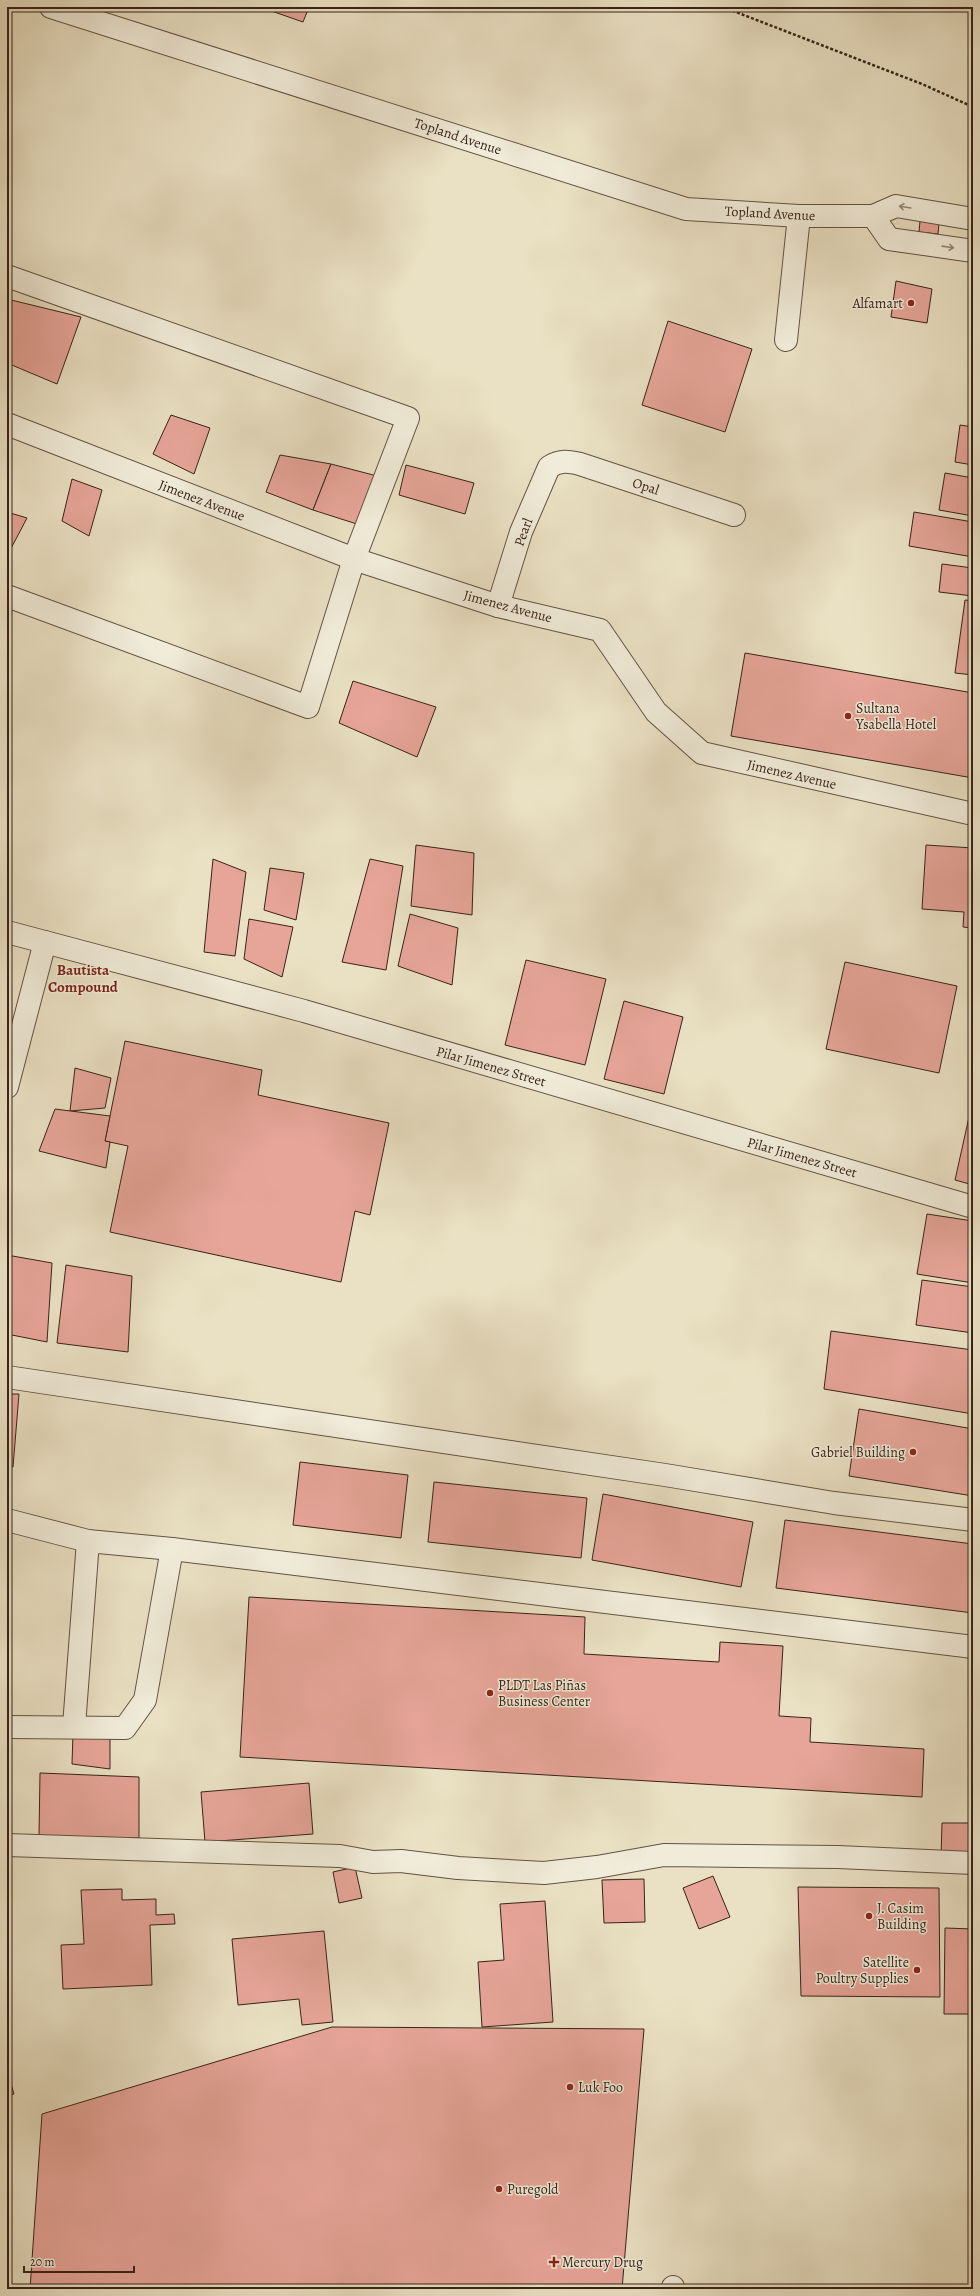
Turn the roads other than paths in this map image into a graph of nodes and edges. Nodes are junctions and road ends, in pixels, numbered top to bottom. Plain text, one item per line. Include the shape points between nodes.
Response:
1 (51, 7) edge
2 (800, 216) junction
3 (873, 216) junction
4 (973, 218) edge
5 (973, 251) edge
6 (7, 276) edge
7 (786, 340) dead end
8 (7, 424) edge
9 (556, 463) joint
10 (734, 515) dead end
11 (354, 559) junction
12 (7, 596) edge
13 (498, 606) junction
14 (973, 814) edge
15 (7, 932) edge
16 (45, 942) junction
17 (7, 1087) edge
18 (973, 1207) edge
19 (7, 1377) edge
20 (7, 1520) edge
21 (973, 1520) edge
22 (88, 1541) junction
23 (172, 1549) junction
24 (973, 1647) edge
25 (74, 1726) junction
26 (7, 1727) edge
27 (7, 1845) edge
28 (973, 1863) edge

1 - 2 street, Topland Avenue via 686,209
2 - 3 street, Topland Avenue
2 - 7 street
4 -> 3 street, Topland Avenue via 896,206
3 -> 5 street via 889,239
6 - 11 street via 408,418
8 - 11 street, Jimenez Avenue
9 - 10 street, Opal via 565,461 580,464
9 - 13 street, Pearl via 549,467 521,532
11 - 12 street via 308,707
11 - 13 street, Jimenez Avenue
13 - 14 street, Jimenez Avenue via 600,630 656,712 702,753
15 - 16 street, Pilar Jimenez Street
16 - 17 street
16 - 18 street, Pilar Jimenez Street via 304,1011
19 - 21 street via 664,1475 834,1503
20 - 22 street
22 - 23 street
22 - 25 street
23 - 24 street
23 - 25 street via 144,1700 125,1728
25 - 26 street
27 - 28 street via 340,1856 373,1862 401,1861 458,1868 544,1872 597,1867 664,1855 838,1857

